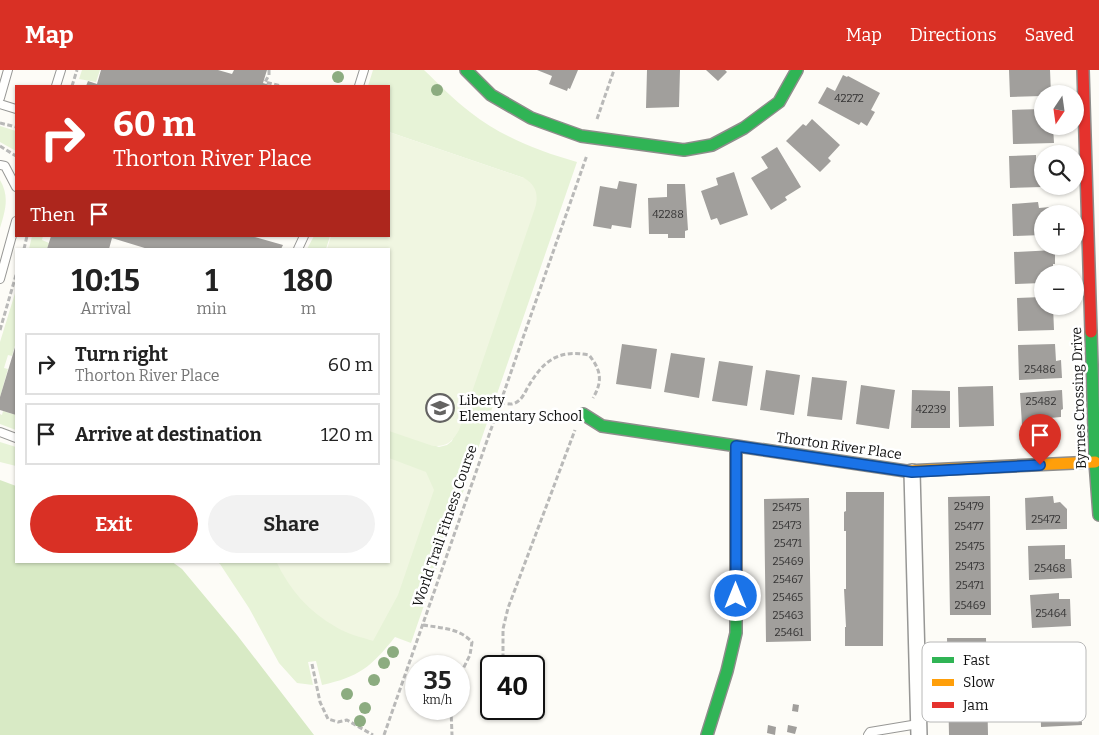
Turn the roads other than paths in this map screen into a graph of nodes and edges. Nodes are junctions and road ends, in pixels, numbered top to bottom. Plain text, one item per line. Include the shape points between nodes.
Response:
1 (8, 70) edge
2 (61, 70) edge
3 (364, 70) edge
4 (466, 70) edge
5 (797, 70) edge
6 (1083, 70) edge
7 (56, 85) edge
8 (359, 85) edge
9 (0, 98) edge
10 (0, 104) edge
11 (15, 109) edge
12 (0, 165) edge
13 (15, 185) edge
14 (15, 225) edge
15 (0, 279) edge
16 (583, 414) road end
17 (0, 432) edge
18 (15, 438) edge
19 (736, 446) junction
20 (1095, 462) junction
21 (912, 472) junction
22 (1099, 515) edge
23 (918, 729) edge
24 (707, 735) edge
25 (868, 735) edge

1 - 9 lane
2 - 7 lane
3 - 8 lane
4 - 5 street via 492,95 530,118 581,136 684,150 712,145 744,128 779,102
6 - 20 street, Byrnes Crossing Drive
10 - 11 lane
12 - 13 lane via 5,166
14 - 15 lane
16 - 19 street, Thorton River Place via 602,426
17 - 18 lane
19 - 21 street, Thorton River Place
19 - 24 street via 736,633
20 - 21 street, Thorton River Place
20 - 22 street, Byrnes Crossing Drive
21 - 23 street
23 - 25 lane via 870,732

